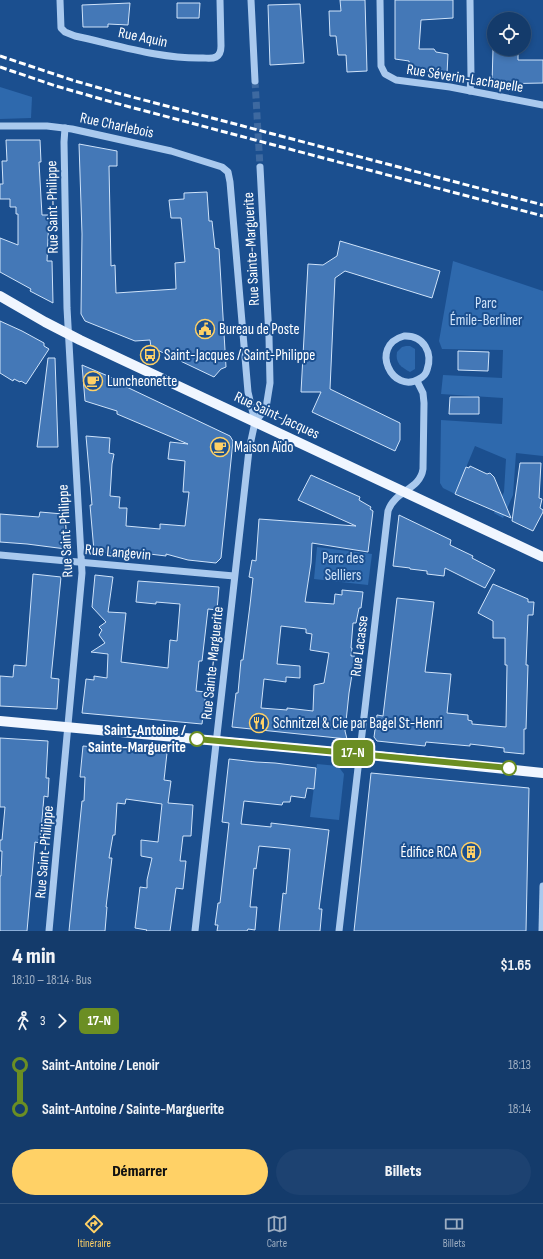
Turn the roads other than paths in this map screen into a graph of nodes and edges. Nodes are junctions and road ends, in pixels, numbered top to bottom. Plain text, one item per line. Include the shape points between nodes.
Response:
1 (60, 0) edge
2 (220, 0) edge
3 (251, 0) edge
4 (380, 0) edge
5 (470, 0) edge
6 (255, 81) tunnel mouth
7 (470, 91) junction
8 (543, 105) edge
9 (0, 126) edge
10 (65, 128) junction
11 (260, 166) tunnel mouth
12 (225, 169) joint
13 (0, 296) edge
14 (68, 334) junction
15 (417, 380) junction
16 (255, 422) junction
17 (404, 492) junction
18 (0, 555) edge
19 (543, 558) edge
20 (81, 561) junction
21 (234, 576) junction
22 (0, 721) edge
23 (69, 727) junction
24 (216, 741) junction
25 (359, 754) junction
26 (543, 773) edge
27 (543, 886) edge
28 (49, 931) edge
29 (195, 931) edge
30 (339, 931) edge
31 (542, 931) edge

1 - 2 street, Rue Aquin via 60,24 63,31 75,36 174,57 212,58 218,56 221,46
3 - 6 street
4 - 7 street, Rue Séverin-Lachapelle via 381,66 385,74 391,79
5 - 7 street
7 - 8 street, Rue Séverin-Lachapelle
9 - 10 street, Rue Charlebois
10 - 12 street, Rue Charlebois via 171,150
10 - 14 street, Rue Saint-Philippe
11 - 16 street, Rue Sainte-Marguerite via 270,383 266,408
12 - 16 street, Rue Sainte-Marguerite via 230,182 248,392
13 - 14 main road, Rue Saint-Jacques
14 - 16 main road, Rue Saint-Jacques
14 - 20 street, Rue Saint-Philippe
15 - 15 street via 427,371 428,352 423,343 415,337 404,336 392,343 388,350 388,368 404,381
15 - 17 street, Rue Lacasse via 424,403 423,469 420,480
16 - 17 main road, Rue Saint-Jacques
16 - 21 street, Rue Sainte-Marguerite via 249,450
17 - 19 main road, Rue Saint-Jacques
17 - 25 street, Rue Lacasse via 392,502 388,510
18 - 20 street, Rue Langevin
20 - 21 street, Rue Langevin
20 - 23 street, Rue Saint-Philippe via 82,577
21 - 24 street, Rue Sainte-Marguerite
22 - 23 main road
23 - 24 main road
23 - 28 street, Rue Saint-Philippe
24 - 25 main road
24 - 29 street, Rue Sainte-Marguerite
25 - 26 main road
25 - 30 street, Rue Lacasse
27 - 31 street

